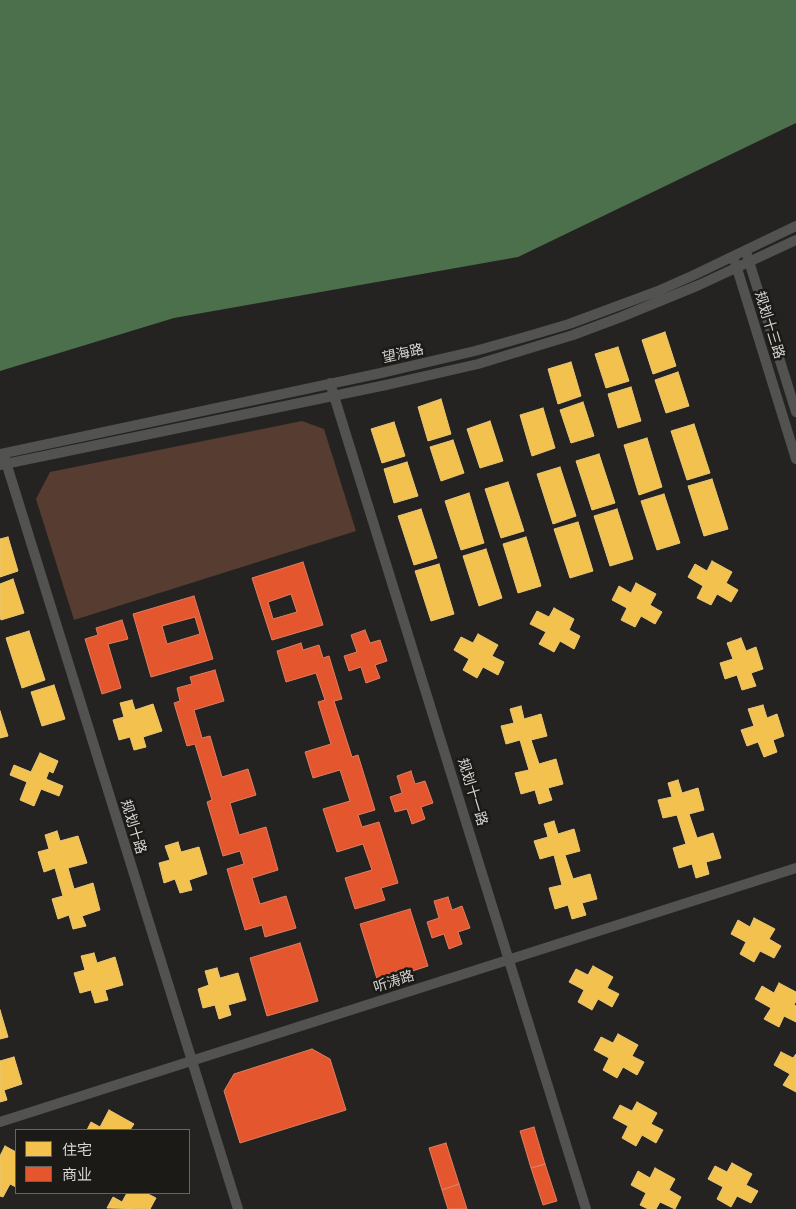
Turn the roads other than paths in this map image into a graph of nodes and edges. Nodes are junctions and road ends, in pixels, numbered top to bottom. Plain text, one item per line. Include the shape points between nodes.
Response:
1 (796, 226) edge
2 (796, 240) edge
3 (745, 250) junction
4 (733, 256) junction
5 (749, 262) junction
6 (737, 268) junction
7 (330, 384) junction
8 (334, 396) junction
9 (796, 412) edge
10 (1, 454) edge
11 (796, 459) edge
12 (3, 465) edge
13 (796, 868) edge
14 (509, 960) junction
15 (191, 1061) junction
16 (0, 1122) edge
17 (238, 1209) edge
18 (586, 1209) edge

1 - 3 street, 望海路
2 - 5 street, 望海路
3 - 4 street, 望海路
3 - 5 street, 规划十三路
4 - 6 street, 规划十三路
4 - 7 street, 望海路 via 658,291 569,324 475,351
5 - 6 street, 望海路
5 - 9 street, 规划十三路
6 - 8 street, 望海路 via 647,307 555,340 478,364
6 - 11 street, 规划十三路
7 - 8 street, 规划十一路
7 - 10 street, 望海路
8 - 12 street, 望海路
8 - 14 street, 规划十一路
10 - 12 street, 规划十路
12 - 15 street, 规划十路
13 - 14 street, 听涛路
14 - 15 street, 听涛路
14 - 18 street, 规划十一路
15 - 16 street, 听涛路
15 - 17 street, 规划十路

